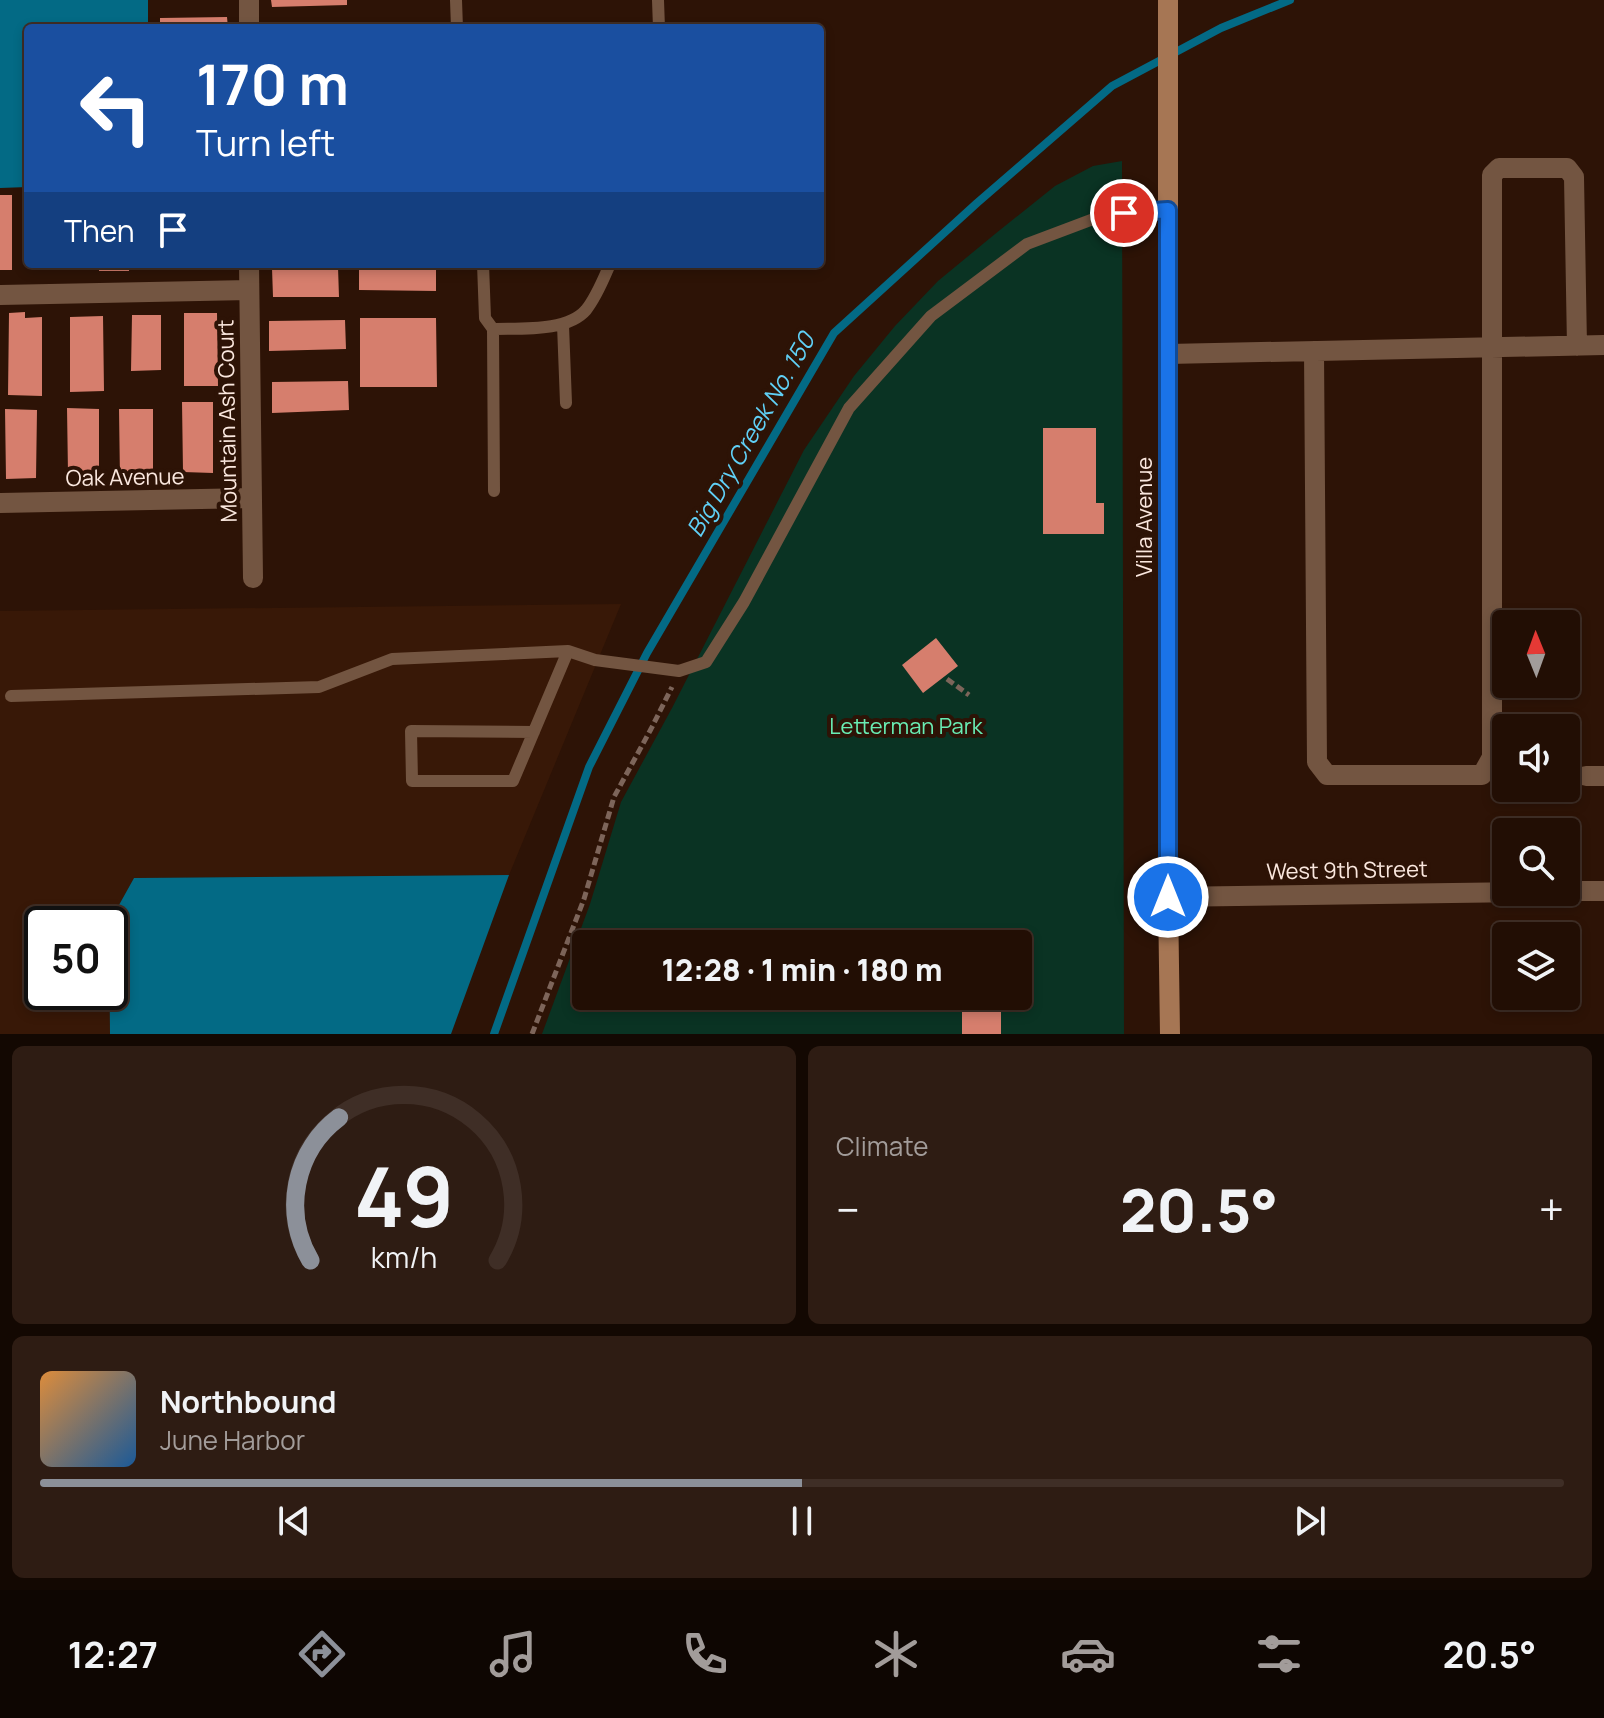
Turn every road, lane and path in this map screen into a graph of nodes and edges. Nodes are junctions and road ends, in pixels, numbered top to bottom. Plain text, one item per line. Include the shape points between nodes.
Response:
1 (249, 0) edge
2 (456, 0) edge
3 (658, 0) edge
4 (1168, 0) edge
5 (249, 24) edge
6 (457, 24) edge
7 (659, 24) edge
8 (1168, 210) junction
9 (249, 268) edge
10 (483, 268) edge
11 (608, 268) edge
12 (249, 290) junction
13 (0, 295) edge
14 (563, 325) junction
15 (493, 329) junction
16 (1604, 345) edge
17 (1577, 346) junction
18 (1492, 347) junction
19 (1314, 351) junction
20 (1168, 354) junction
21 (566, 403) dead end
22 (494, 491) dead end
23 (251, 498) junction
24 (0, 503) edge
25 (253, 578) dead end
26 (568, 651) junction
27 (679, 671) junction
28 (947, 679) dead end
29 (969, 695) dead end
30 (11, 696) dead end
31 (534, 732) junction
32 (1580, 891) edge
33 (1604, 891) edge
34 (1492, 892) edge
35 (1168, 897) junction
36 (532, 1034) edge
37 (1170, 1034) edge

1 - 5 street
2 - 6 lane
3 - 7 lane
4 - 8 main road, Villa Avenue
8 - 20 main road, Villa Avenue
8 - 27 lane via 1104,215 1027,244 931,316 849,408 706,662
9 - 12 street, Mountain Ash Court
10 - 15 lane via 485,318
11 - 14 lane via 584,313
12 - 13 street
12 - 23 street, Mountain Ash Court
14 - 15 lane
14 - 21 lane
15 - 22 lane
16 - 17 street
17 - 18 street
17 - 18 street via 1574,177 1567,168 1499,168 1492,175
18 - 19 street
18 - 19 street via 1492,757 1482,775 1327,775 1317,762
19 - 20 street
20 - 35 main road, Villa Avenue
23 - 24 street, Oak Avenue
23 - 25 street, Mountain Ash Court
26 - 27 lane via 595,660
26 - 30 lane via 392,659 319,687
26 - 31 lane
27 - 36 path via 614,797 584,899
28 - 29 path
31 - 31 lane via 513,781 412,781 411,731
32 - 33 street
34 - 35 street, West 9th Street
35 - 37 main road, Villa Avenue

